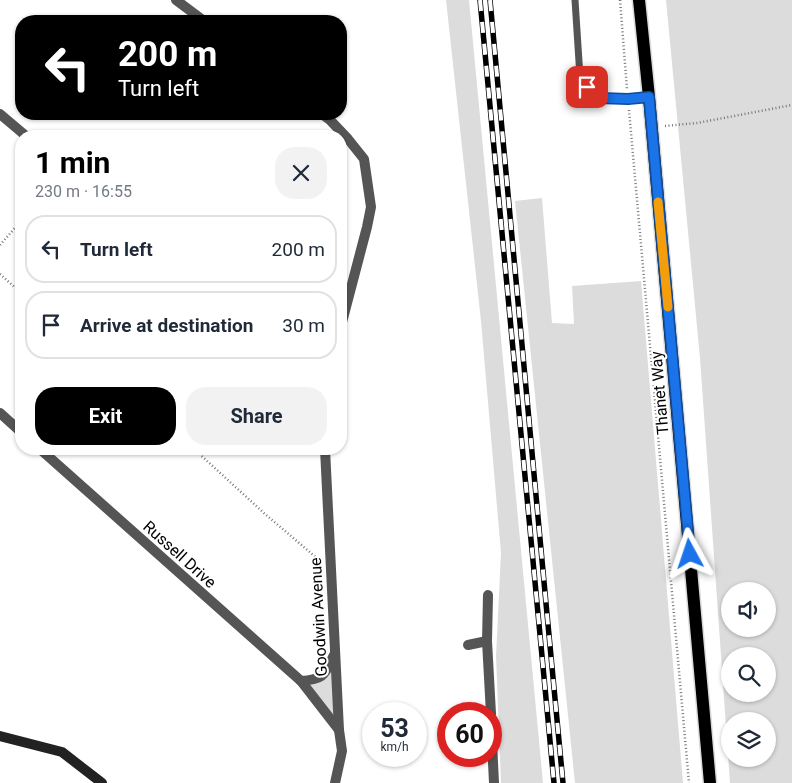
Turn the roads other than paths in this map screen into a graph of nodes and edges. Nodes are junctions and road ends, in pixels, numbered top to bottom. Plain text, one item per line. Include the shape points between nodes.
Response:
1 (176, 0) edge
2 (574, 0) edge
3 (639, 0) edge
4 (196, 15) edge
5 (649, 97) junction
6 (0, 114) edge
7 (330, 120) edge
8 (19, 130) edge
9 (339, 130) edge
10 (347, 138) edge
11 (347, 303) edge
12 (0, 414) edge
13 (15, 427) edge
14 (47, 455) edge
15 (325, 455) edge
16 (488, 595) dead end
17 (487, 641) junction
18 (468, 645) dead end
19 (335, 654) junction
20 (301, 681) junction
21 (490, 702) edge
22 (339, 730) junction
23 (0, 736) edge
24 (493, 767) edge
25 (102, 783) edge
26 (335, 783) edge
27 (494, 783) edge
28 (710, 783) edge

1 - 4 street
2 - 5 lane via 580,77 587,87 599,98
3 - 5 main road, Thanet Way
5 - 28 main road, Thanet Way
6 - 8 street
7 - 9 street
10 - 11 street via 364,159 371,207
12 - 13 street
14 - 20 street, Russell Drive
15 - 19 street, Goodwin Avenue
16 - 17 street
17 - 18 street
17 - 21 street
19 - 20 street via 324,675 315,680
19 - 22 street, Goodwin Avenue
20 - 22 street, Russell Drive
22 - 26 street, Goodwin Avenue via 342,751
23 - 25 main road via 62,752
24 - 27 street

